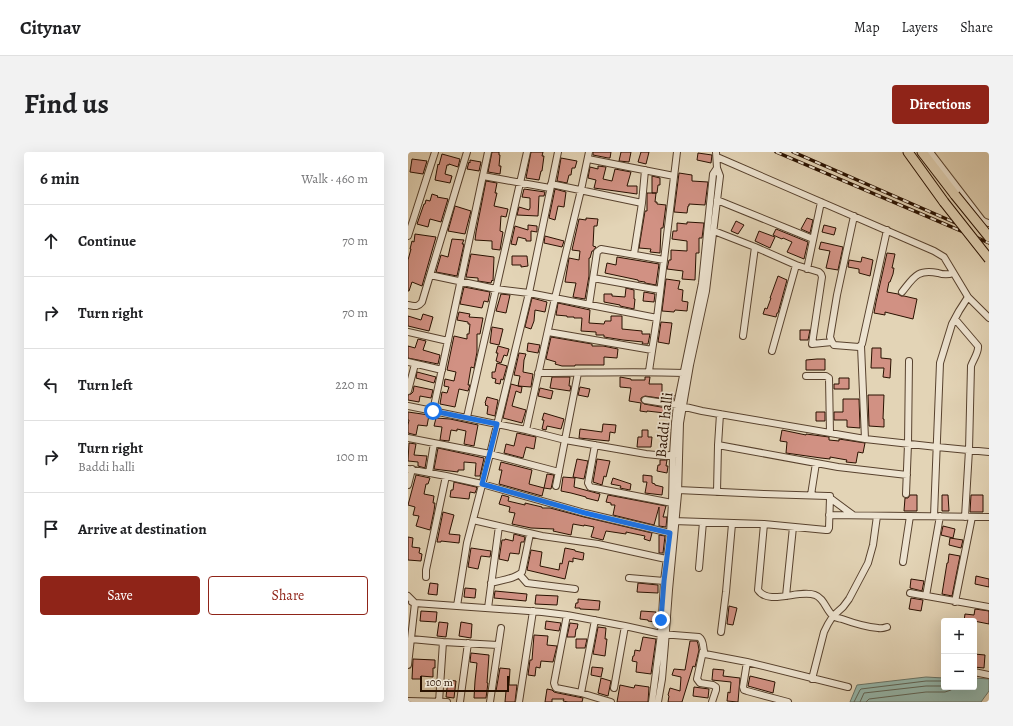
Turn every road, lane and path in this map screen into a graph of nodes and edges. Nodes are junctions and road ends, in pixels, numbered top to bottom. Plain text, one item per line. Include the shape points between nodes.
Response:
1 (435, 152) edge
2 (466, 152) edge
3 (488, 152) edge
4 (527, 152) edge
5 (558, 152) edge
6 (589, 152) edge
7 (678, 152) edge
8 (908, 152) edge
9 (922, 152) edge
10 (930, 152) edge
11 (716, 154) edge
12 (588, 159) junction
13 (717, 168) junction
14 (645, 170) junction
15 (483, 176) junction
16 (674, 176) junction
17 (520, 182) junction
18 (551, 186) junction
19 (581, 190) junction
20 (717, 200) junction
21 (822, 202) junction
22 (642, 203) junction
23 (854, 216) junction
24 (989, 223) edge
25 (887, 230) junction
26 (714, 231) junction
27 (408, 236) edge
28 (989, 237) edge
29 (813, 239) junction
30 (755, 247) junction
31 (634, 254) junction
32 (989, 259) edge
33 (664, 260) junction
34 (796, 265) junction
35 (807, 269) junction
36 (953, 273) junction
37 (430, 275) junction
38 (593, 278) junction
39 (460, 282) junction
40 (496, 289) junction
41 (660, 290) junction
42 (902, 292) dead end
43 (529, 293) junction
44 (968, 297) junction
45 (555, 298) junction
46 (408, 305) edge
47 (589, 305) junction
48 (657, 318) junction
49 (989, 318) edge
50 (955, 319) junction
51 (408, 332) edge
52 (548, 332) junction
53 (743, 336) dead end
54 (448, 341) junction
55 (832, 342) junction
56 (861, 346) junction
57 (652, 350) junction
58 (772, 351) dead end
59 (909, 361) dead end
60 (408, 362) edge
61 (415, 364) junction
62 (442, 370) junction
63 (649, 371) junction
64 (538, 373) junction
65 (578, 373) junction
66 (684, 373) junction
67 (806, 376) dead end
68 (408, 391) edge
69 (645, 400) dead end
70 (408, 406) edge
71 (680, 406) junction
72 (433, 411) junction
73 (720, 414) junction
74 (466, 418) junction
75 (497, 424) junction
76 (526, 430) junction
77 (830, 433) junction
78 (408, 438) edge
79 (865, 439) junction
80 (565, 440) junction
81 (434, 443) junction
82 (908, 444) junction
83 (595, 445) junction
84 (718, 445) junction
85 (937, 447) junction
86 (969, 450) junction
87 (989, 452) edge
88 (490, 454) junction
89 (676, 454) junction
90 (816, 463) junction
91 (410, 469) edge
92 (559, 472) junction
93 (429, 473) junction
94 (907, 475) junction
95 (446, 476) junction
96 (482, 484) junction
97 (408, 485) edge
98 (556, 486) dead end
99 (678, 490) junction
100 (717, 492) junction
101 (906, 494) dead end
102 (811, 495) junction
103 (830, 498) junction
104 (672, 503) junction
105 (829, 515) junction
106 (854, 515) junction
107 (877, 516) junction
108 (910, 516) junction
109 (937, 516) junction
110 (965, 517) junction
111 (972, 517) junction
112 (989, 517) edge
113 (473, 520) junction
114 (674, 521) junction
115 (704, 522) junction
116 (732, 524) junction
117 (764, 524) junction
118 (499, 526) junction
119 (793, 527) junction
120 (670, 533) junction
121 (530, 534) junction
122 (666, 559) junction
123 (903, 562) dead end
124 (699, 568) dead end
125 (520, 575) junction
126 (426, 577) dead end
127 (629, 578) dead end
128 (664, 581) junction
129 (491, 583) junction
130 (574, 588) dead end
131 (910, 593) dead end
132 (408, 596) edge
133 (786, 596) junction
134 (926, 596) junction
135 (408, 602) edge
136 (415, 602) junction
137 (955, 602) junction
138 (457, 606) junction
139 (488, 608) junction
140 (989, 608) edge
141 (533, 611) junction
142 (567, 615) junction
143 (833, 616) junction
144 (595, 620) junction
145 (624, 626) junction
146 (887, 627) dead end
147 (501, 628) dead end
148 (721, 632) dead end
149 (664, 634) junction
150 (411, 639) junction
151 (443, 642) junction
152 (468, 643) junction
153 (498, 645) junction
154 (704, 651) junction
155 (747, 662) junction
156 (408, 665) edge
157 (977, 673) edge
158 (989, 675) edge
159 (812, 678) junction
160 (848, 687) dead end
161 (614, 688) dead end
162 (582, 694) junction
163 (408, 701) edge
164 (439, 702) edge
165 (447, 702) edge
166 (460, 702) edge
167 (490, 702) edge
168 (519, 702) edge
169 (611, 702) edge
170 (652, 702) edge
171 (658, 702) edge
172 (712, 702) edge
173 (788, 702) edge

1 - 27 street
2 - 37 street
3 - 15 street
4 - 17 street
5 - 18 street
6 - 12 street
7 - 16 street
8 - 32 highway, bridge
9 - 28 highway, bridge
10 - 24 street via 982,220
11 - 13 street, Baddi halli
11 - 21 street
12 - 14 street
12 - 19 street
13 - 20 street via 720,176
13 - 66 street, Baddi halli via 713,174 702,283
14 - 16 street
14 - 22 street
15 - 17 street
15 - 39 street
16 - 33 street
17 - 18 street
17 - 40 street
18 - 19 street
18 - 43 street
19 - 22 street
19 - 45 street
20 - 26 street
20 - 29 street
21 - 23 street
21 - 29 street
22 - 31 street
23 - 25 street
23 - 55 street via 837,295 830,337
25 - 36 street via 944,257
25 - 56 street
26 - 30 street
26 - 71 street via 706,291
29 - 35 street
30 - 34 street
30 - 53 street
31 - 33 street
31 - 38 street via 599,250
33 - 41 street
34 - 35 street
34 - 58 street
35 - 55 street via 820,272 822,277 812,344
36 - 42 street via 946,275 932,272 914,276
36 - 44 street
37 - 39 street
37 - 46 street via 422,302 416,307
38 - 41 street
38 - 47 street
39 - 40 street
39 - 54 street
40 - 43 street
40 - 74 street
41 - 48 street
43 - 45 street
43 - 75 street
44 - 49 street
44 - 50 street
45 - 47 street
45 - 52 street
47 - 48 street
48 - 57 street
50 - 85 street via 940,363
50 - 86 street via 978,347 971,366
51 - 54 street
52 - 57 street
52 - 64 street
54 - 62 street
55 - 56 street via 834,345
56 - 79 street
57 - 63 street
59 - 82 street
60 - 61 street
61 - 62 street
61 - 68 street
62 - 72 street
63 - 65 street
63 - 66 street
64 - 65 street
64 - 76 street
65 - 80 street
66 - 71 street, Baddi halli
67 - 77 street via 829,378
69 - 71 street
70 - 72 street
71 - 73 street
71 - 89 street, Baddi halli via 675,423
72 - 74 street
73 - 77 street
73 - 84 street
74 - 75 street
75 - 76 street
75 - 88 street
76 - 80 street
77 - 79 street
78 - 81 street
79 - 82 street
80 - 83 street
80 - 92 street
81 - 88 street
81 - 93 street
82 - 85 street
82 - 94 street
83 - 89 street via 646,454
83 - 104 street via 588,482 590,487
84 - 90 street
84 - 100 street
85 - 86 street
85 - 109 street
86 - 87 street
86 - 110 street
88 - 92 street
88 - 96 street
89 - 99 street
89 - 104 street, Baddi halli
90 - 94 street
90 - 102 street
91 - 93 street
91 - 97 street
92 - 98 street
93 - 95 street
94 - 101 street
95 - 96 street
95 - 126 street
96 - 113 street
96 - 120 street via 585,513
99 - 100 street
99 - 114 street
100 - 102 street
102 - 103 street
103 - 105 street
103 - 106 street
104 - 114 street, Baddi halli
105 - 106 street
105 - 119 street via 828,530
106 - 107 street
107 - 108 street
107 - 143 street via 868,563 849,599
108 - 109 street
108 - 123 street
109 - 110 street
109 - 134 street
110 - 111 street
111 - 112 street
111 - 137 street
113 - 118 street
113 - 138 street
114 - 115 street
114 - 120 street, Baddi halli
114 - 149 street
115 - 116 street
115 - 124 street
116 - 117 street
116 - 148 street
117 - 119 street
117 - 133 street via 758,590 768,596
118 - 121 street
118 - 129 street
119 - 133 street
120 - 122 street, Baddi halli
121 - 122 street via 598,544
121 - 125 street
122 - 128 street, Baddi halli
125 - 129 street
125 - 130 street via 527,583
127 - 128 street
128 - 149 street, Baddi halli
129 - 139 street
131 - 134 street
132 - 136 street
133 - 143 street via 816,595
134 - 137 street
135 - 136 street
136 - 138 street
136 - 150 street
137 - 140 street
138 - 139 street
139 - 141 street
141 - 142 street
141 - 168 street
142 - 144 street
142 - 162 street via 554,686
143 - 146 street via 879,629
143 - 159 street via 824,632
144 - 145 street
144 - 162 street
145 - 149 street
145 - 161 street
147 - 153 street
149 - 154 street via 699,637
149 - 170 street, Baddi halli
149 - 171 street
150 - 151 street
150 - 156 street
151 - 152 street
151 - 164 street
152 - 153 street
152 - 166 street
153 - 167 street
154 - 155 street via 705,654
154 - 172 street via 697,679 700,683 716,687
155 - 159 street
155 - 173 street via 744,690
157 - 158 street
159 - 160 street
162 - 169 street
163 - 164 street
164 - 165 street

